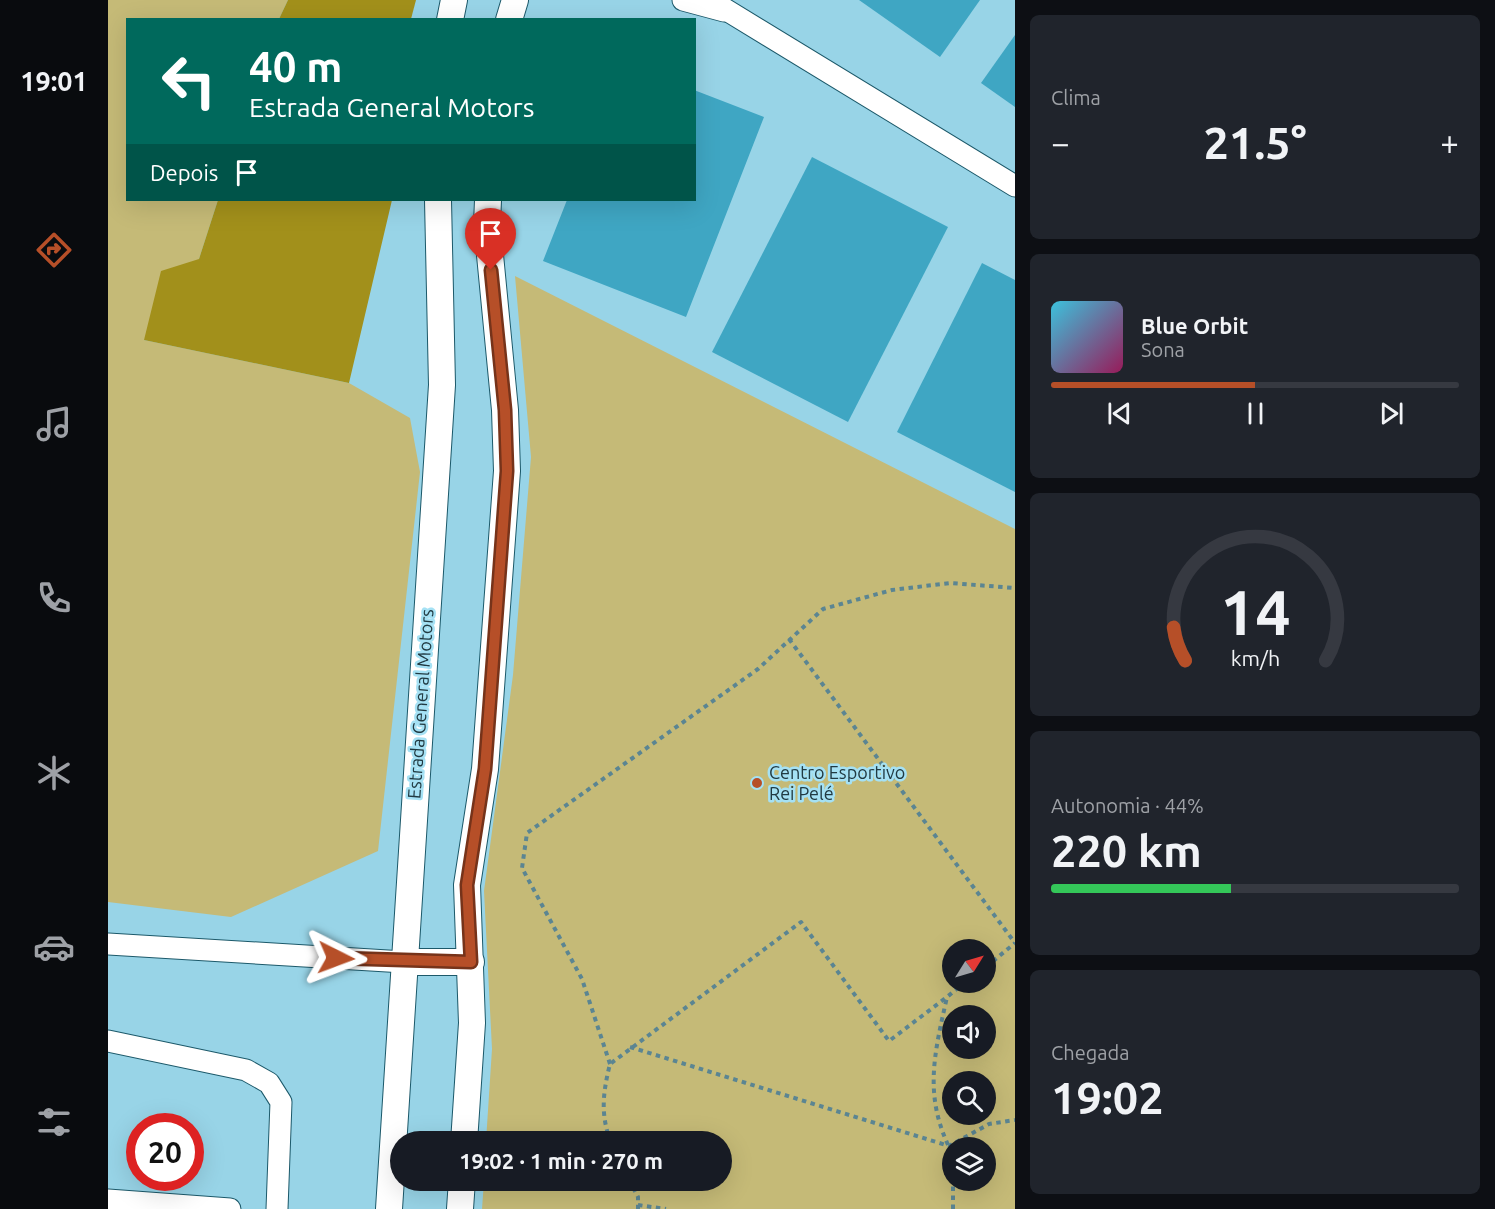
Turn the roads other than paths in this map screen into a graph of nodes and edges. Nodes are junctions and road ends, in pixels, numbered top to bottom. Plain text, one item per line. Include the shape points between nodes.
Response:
1 (454, 0) edge
2 (515, 0) edge
3 (684, 0) edge
4 (719, 6) edge
5 (450, 18) edge
6 (510, 18) edge
7 (1015, 186) edge
8 (438, 201) edge
9 (488, 201) edge
10 (108, 944) edge
11 (404, 962) junction
12 (471, 962) junction
13 (108, 1041) edge
14 (465, 1131) edge
15 (461, 1191) edge
16 (108, 1200) edge
17 (230, 1209) edge
18 (277, 1209) edge
19 (389, 1209) edge
20 (460, 1209) edge

1 - 5 main road
2 - 6 main road
3 - 4 lane
4 - 7 lane
8 - 11 main road, Estrada General Motors via 442,385
9 - 12 main road via 507,471 485,769 467,885
10 - 11 lane
11 - 12 main road
11 - 19 main road, Estrada General Motors
12 - 14 main road via 472,1023
13 - 18 lane via 236,1068 268,1083 281,1102
15 - 20 main road
16 - 17 lane

